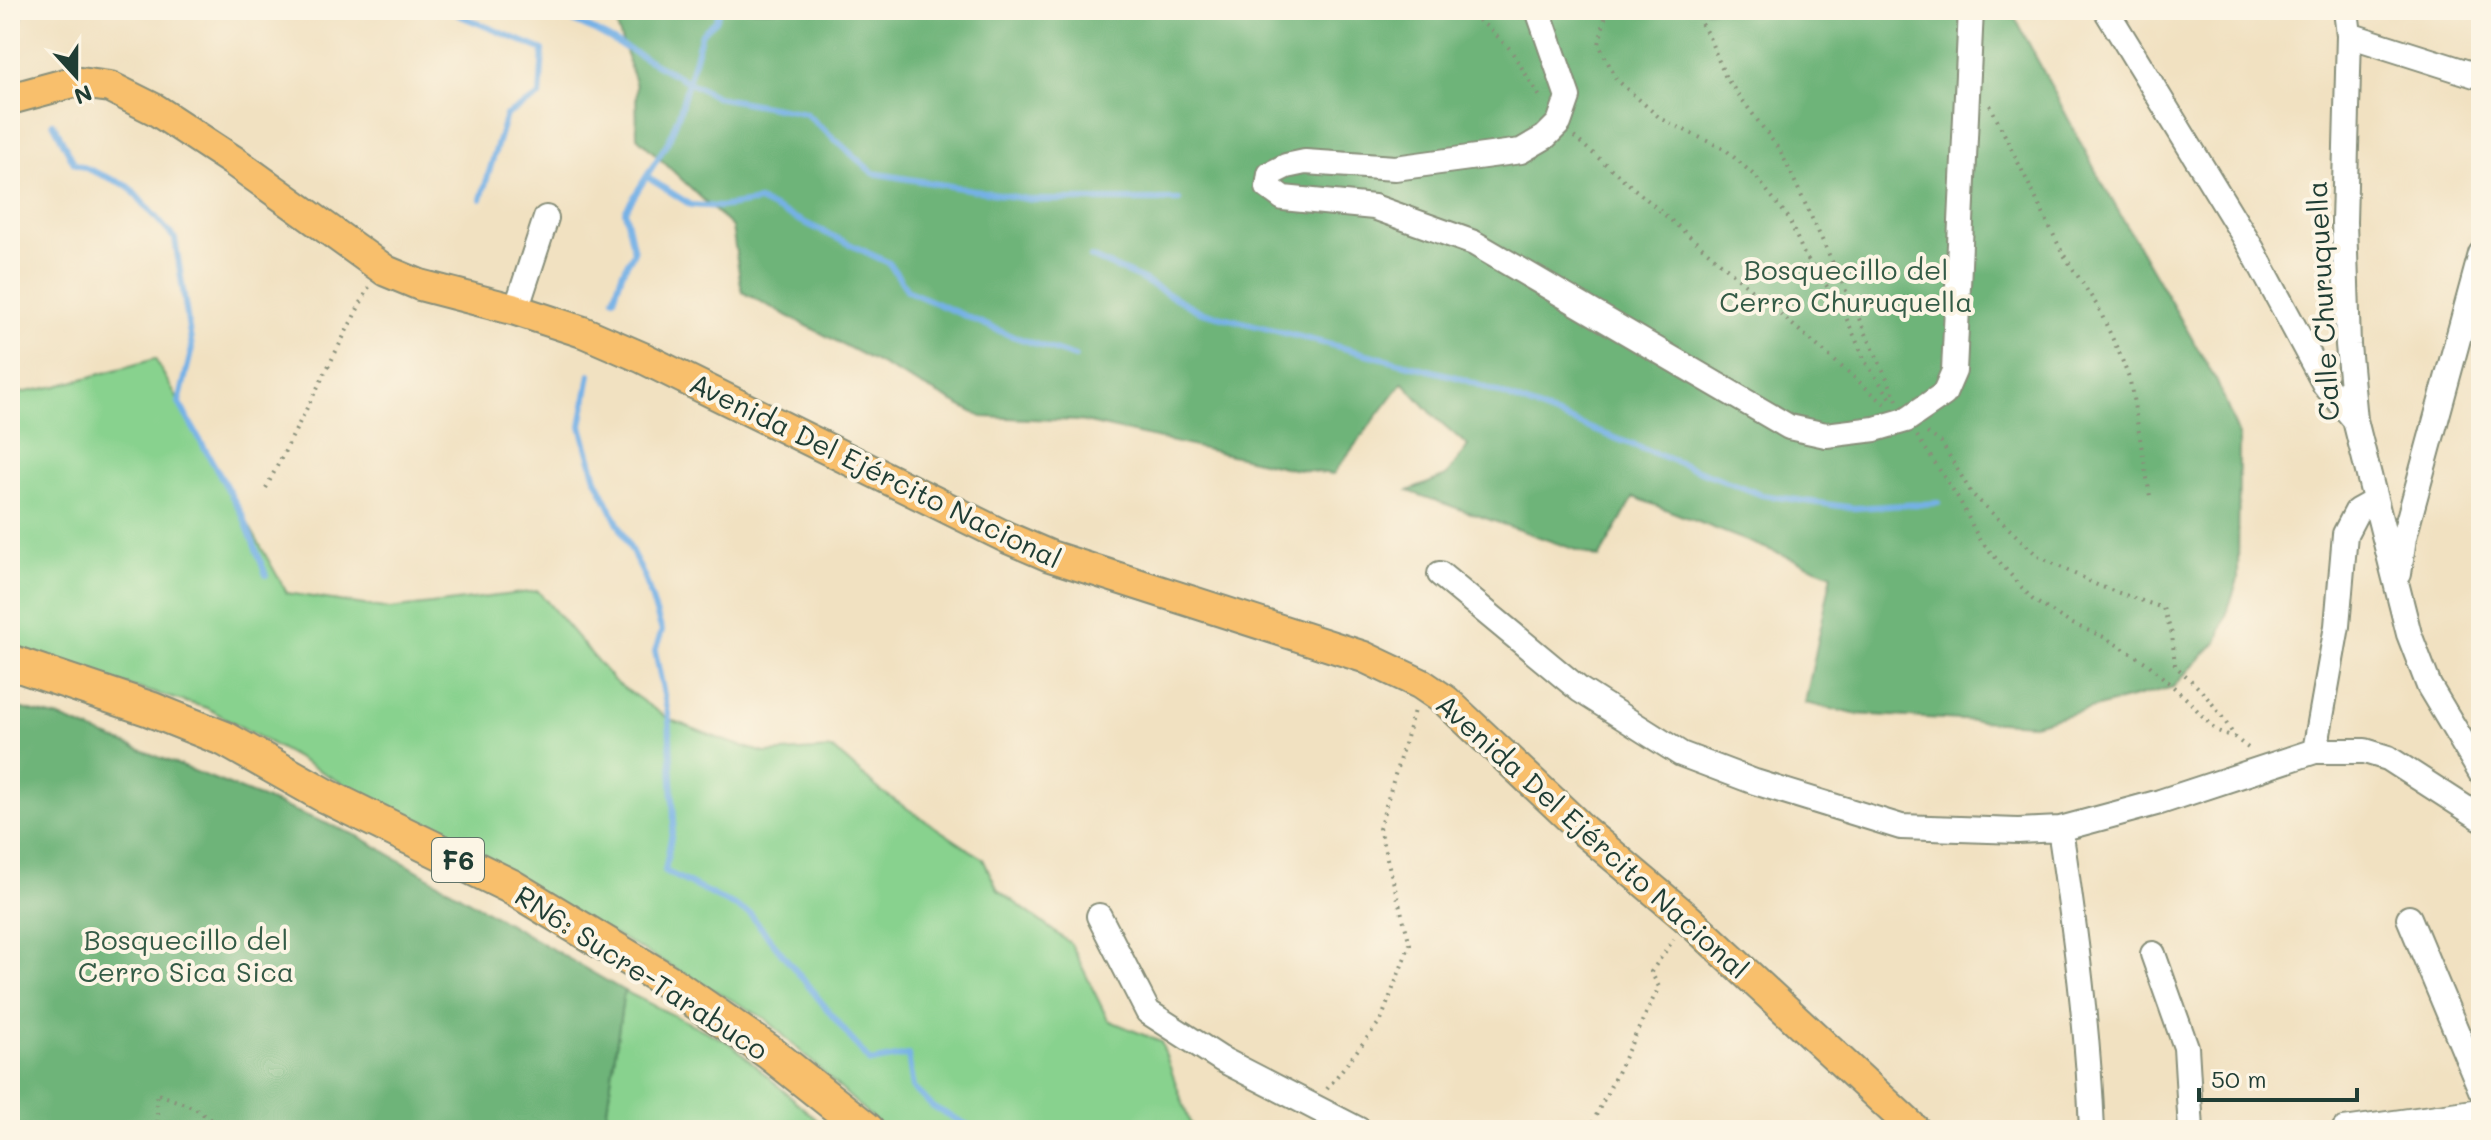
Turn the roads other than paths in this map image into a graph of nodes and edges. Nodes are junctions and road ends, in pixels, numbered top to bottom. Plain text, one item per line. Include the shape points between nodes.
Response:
1 (1538, 10) edge
2 (1971, 10) edge
3 (2106, 10) edge
4 (2346, 10) edge
5 (2349, 35) junction
6 (2481, 77) edge
7 (10, 99) edge
8 (546, 218) dead end
9 (2481, 254) edge
10 (516, 310) junction
11 (2355, 420) junction
12 (2375, 501) junction
13 (1440, 574) dead end
14 (2398, 584) junction
15 (10, 662) edge
16 (2315, 751) junction
17 (2481, 773) edge
18 (2481, 818) edge
19 (2060, 829) junction
20 (1099, 916) dead end
21 (2409, 918) dead end
22 (2153, 954) dead end
23 (2481, 1090) edge
24 (2481, 1111) edge
25 (867, 1130) edge
26 (1359, 1130) edge
27 (1915, 1130) edge
28 (2092, 1130) edge
29 (2191, 1130) edge
30 (2344, 1130) edge

1 - 2 street via 1568,97 1559,123 1545,137 1521,151 1395,168 1305,162 1270,174 1268,187 1283,198 1374,207 1474,243 1789,427 1826,435 1906,420 1944,394 1954,371
3 - 11 street via 2252,249 2325,385
4 - 5 street, Calle Churuquella
5 - 6 street
5 - 11 street, Calle Churuquella via 2344,222
7 - 10 main road, Avenida Del Ejército Nacional via 73,82 110,87 235,162 380,267 420,285
8 - 10 street
9 - 14 street via 2404,537
10 - 27 main road, Avenida Del Ejército Nacional via 643,358 1050,556 1364,657 1421,684 1688,919
11 - 12 street, Calle Churuquella
12 - 14 street, Calle Churuquella
12 - 16 street via 2357,511 2345,534 2337,626
13 - 19 street via 1580,690 1681,754 1901,827
14 - 17 street, Calle Churuquella via 2409,634 2429,686
15 - 25 highway, RN6: Sucre-Tarabuco / F6 via 225,739 326,796 510,886 667,981 769,1052
16 - 18 street via 2365,751 2388,758
16 - 19 street
19 - 28 street via 2083,994
20 - 26 street via 1148,1012 1221,1059
21 - 23 street
22 - 29 street via 2186,1047
24 - 30 street

